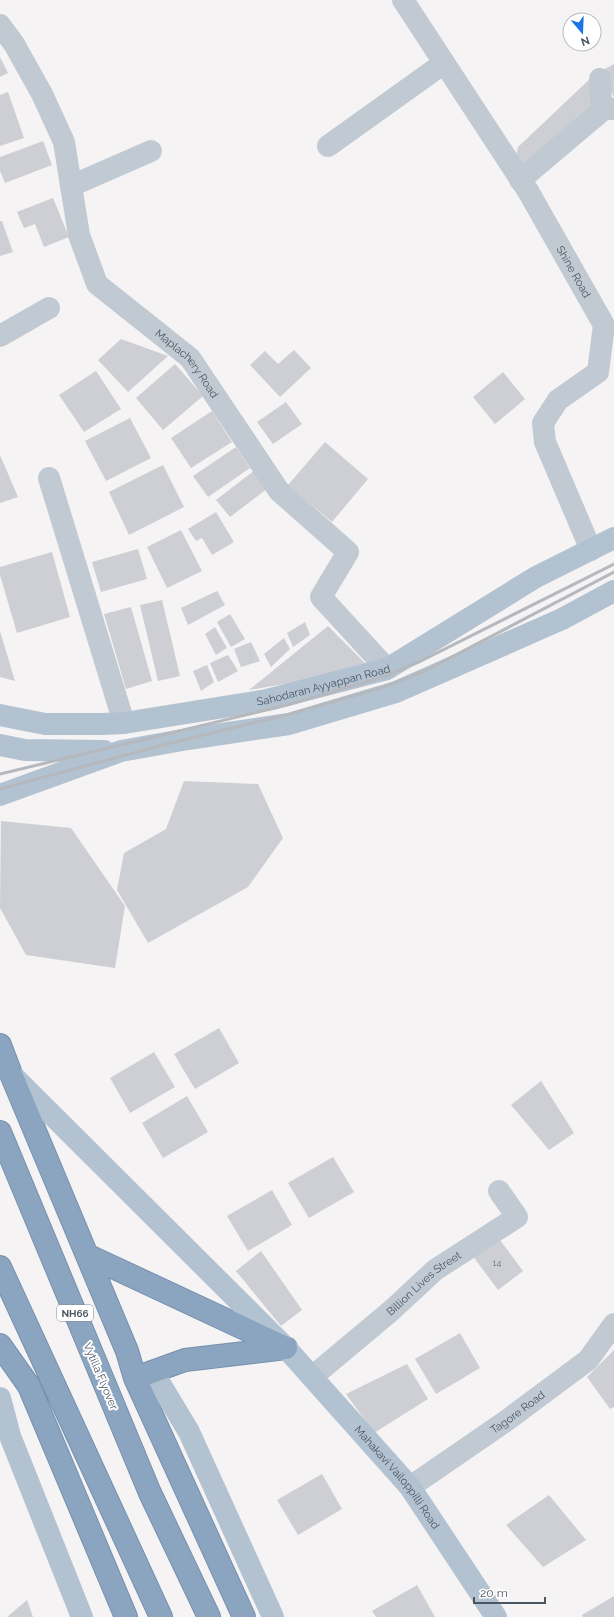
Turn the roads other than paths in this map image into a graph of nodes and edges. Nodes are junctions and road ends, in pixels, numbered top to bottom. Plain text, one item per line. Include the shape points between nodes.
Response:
1 (403, 0) edge
2 (0, 25) edge
3 (444, 63) junction
4 (600, 79) dead end
5 (609, 109) edge
6 (328, 146) dead end
7 (151, 151) dead end
8 (520, 180) junction
9 (71, 186) junction
10 (49, 308) dead end
11 (0, 336) edge
12 (49, 478) dead end
13 (614, 538) edge
14 (592, 550) junction
15 (614, 591) edge
16 (387, 670) junction
17 (0, 715) edge
18 (124, 722) junction
19 (0, 746) edge
20 (121, 751) junction
21 (0, 795) edge
22 (0, 1045) edge
23 (11, 1074) junction
24 (0, 1132) edge
25 (499, 1191) dead end
26 (89, 1256) junction
27 (0, 1267) edge
28 (614, 1324) edge
29 (0, 1344) edge
30 (286, 1348) junction
31 (144, 1375) junction
32 (312, 1377) junction
33 (0, 1398) edge
34 (410, 1487) junction
35 (82, 1617) edge
36 (126, 1617) edge
37 (161, 1617) edge
38 (209, 1617) edge
39 (244, 1617) edge
40 (273, 1617) edge
41 (496, 1617) edge

1 - 3 street, Shine Road
2 - 9 street, Maplachery Road via 14,44 42,94 64,142
3 - 6 street
3 - 8 street, Shine Road
4 - 5 street via 601,100
5 - 8 street
7 - 9 street
8 - 14 street, Shine Road via 604,325 598,372 558,400 543,423 546,442
9 - 16 street, Maplachery Road via 79,235 97,284 190,358 279,491 348,552 321,597
10 - 11 street
12 - 18 street
13 - 14 main road, Sahodaran Ayyappan Road
14 - 16 main road, Sahodaran Ayyappan Road via 536,576
15 - 20 main road via 562,619 396,692 289,724
16 - 18 main road, Sahodaran Ayyappan Road via 267,700
17 - 18 main road, Sahodaran Ayyappan Road via 45,724
19 - 20 main road via 25,750
20 - 21 main road
22 - 23 highway
23 - 26 highway
23 - 30 main road, Mahakavi Vailoppilli Road
24 - 38 highway, Vytilla Flyover / NH66 via 150,1494
25 - 32 street, Billion Lives Street via 517,1217 436,1270
26 - 30 highway
26 - 31 highway via 127,1351
27 - 37 highway
28 - 34 street, Tagore Road via 588,1360 506,1421
29 - 36 highway via 29,1386
30 - 31 highway via 185,1360
30 - 32 main road, Mahakavi Vailoppilli Road
31 - 39 highway
31 - 40 main road via 189,1432
32 - 34 main road, Mahakavi Vailoppilli Road
33 - 35 main road via 10,1436
34 - 41 main road, Mahakavi Vailoppilli Road

